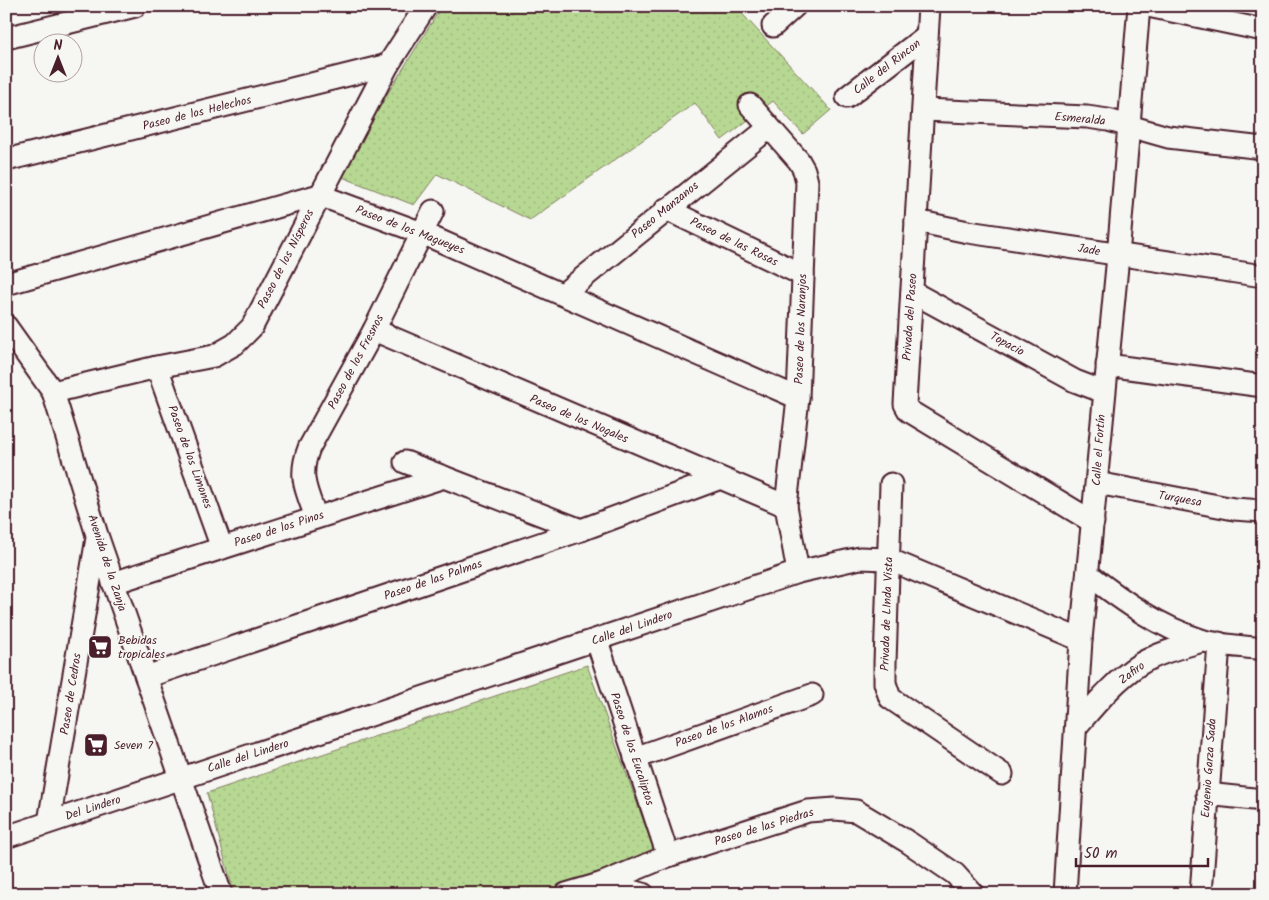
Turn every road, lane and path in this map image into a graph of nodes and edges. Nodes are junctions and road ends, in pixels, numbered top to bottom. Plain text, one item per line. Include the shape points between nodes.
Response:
1 (135, 6) edge
2 (426, 6) edge
3 (795, 6) edge
4 (929, 6) edge
5 (1139, 6) edge
6 (1148, 6) edge
7 (773, 26) dead end
8 (1263, 30) edge
9 (926, 36) junction
10 (6, 38) edge
11 (388, 65) junction
12 (847, 98) dead end
13 (750, 105) dead end
14 (924, 110) junction
15 (1129, 127) junction
16 (769, 128) junction
17 (1263, 148) edge
18 (6, 160) edge
19 (319, 195) junction
20 (666, 209) junction
21 (433, 210) dead end
22 (916, 221) junction
23 (422, 233) junction
24 (1118, 256) junction
25 (803, 275) junction
26 (1263, 276) edge
27 (6, 284) edge
28 (912, 292) junction
29 (563, 294) junction
30 (6, 326) edge
31 (374, 330) junction
32 (1106, 364) junction
33 (158, 367) junction
34 (1263, 386) edge
35 (54, 392) junction
36 (1104, 392) junction
37 (798, 398) junction
38 (406, 462) dead end
39 (444, 477) junction
40 (718, 479) junction
41 (1097, 483) junction
42 (891, 484) dead end
43 (786, 506) junction
44 (1263, 511) edge
45 (316, 517) junction
46 (1093, 522) junction
47 (580, 530) junction
48 (98, 535) junction
49 (222, 548) junction
50 (888, 559) junction
51 (798, 572) junction
52 (1088, 574) junction
53 (113, 583) junction
54 (1081, 640) junction
55 (597, 641) junction
56 (1211, 642) junction
57 (1263, 649) edge
58 (146, 677) junction
59 (812, 694) dead end
60 (1076, 727) junction
61 (635, 758) junction
62 (1002, 774) dead end
63 (180, 779) junction
64 (1207, 794) junction
65 (1263, 800) edge
66 (50, 822) junction
67 (6, 837) edge
68 (668, 856) junction
69 (603, 883) junction
70 (221, 894) edge
71 (566, 894) edge
72 (643, 894) edge
73 (973, 894) edge
74 (1065, 894) edge
75 (1201, 894) edge

1 - 10 street
2 - 11 street, Paseo de los Nísperos
3 - 7 street
4 - 9 street, Privada del Paseo
5 - 15 street, Calle el Fortín
6 - 8 street
9 - 12 street, Calle del Rincon
9 - 14 street, Privada del Paseo
11 - 18 street, Paseo de los Helechos
11 - 19 street, Paseo de los Nísperos
13 - 16 street, Paseo de los Naranjos
14 - 15 street, Esmeralda via 1088,117
14 - 22 street, Privada del Paseo
15 - 17 street, Esmeralda via 1168,137
15 - 24 street, Calle el Fortín
16 - 20 street, Paseo Manzanos
16 - 25 street, Paseo de los Naranjos via 804,170
19 - 23 street, Paseo de los Magueyes
19 - 27 street
19 - 33 street, Paseo de los Nísperos via 252,327 235,344 214,356
20 - 25 street, Paseo de las Rosas
20 - 29 street, Paseo Manzanos
21 - 23 street, Paseo de los Fresnos
22 - 24 street, Jade
22 - 28 street, Privada del Paseo
23 - 29 street, Paseo de los Magueyes
23 - 31 street, Paseo de los Fresnos
24 - 26 street, Jade
24 - 32 street, Calle el Fortín
25 - 37 street, Paseo de los Naranjos
28 - 36 street, Topacio via 1075,381
28 - 46 street, Privada del Paseo via 907,408
29 - 37 street, Paseo de los Magueyes
30 - 35 street, Avenida de la Zanja
31 - 40 street, Paseo de los Nogales
31 - 45 street, Paseo de los Fresnos via 302,465 302,477
32 - 34 street
32 - 36 street, Calle el Fortín
33 - 35 street, Paseo de los Nísperos
33 - 49 street, Paseo de los Limones
35 - 48 street, Avenida de la Zanja
36 - 41 street, Calle el Fortín
37 - 43 street, Paseo de los Naranjos
38 - 39 street
39 - 45 street, Paseo de los Pinos
39 - 47 street
40 - 43 street, Paseo de los Nogales
40 - 47 street, Paseo de las Palmas
41 - 44 street, Turquesa via 1234,509
41 - 46 street, Calle el Fortín
42 - 50 street, Privada de LInda Vista
43 - 51 street, Paseo de los Naranjos
45 - 49 street, Paseo de los Pinos
46 - 52 street, Calle el Fortín
47 - 58 street, Paseo de las Palmas
48 - 53 street, Avenida de la Zanja
48 - 66 street, Paseo de Cedros
49 - 53 street, Paseo de los Pinos
50 - 51 street, Calle del Lindero via 860,558
50 - 54 street, Calle del Lindero
50 - 62 street, Privada de LInda Vista via 884,663 890,698
51 - 55 street, Calle del Lindero
52 - 54 street, Calle el Fortín
52 - 56 street, Zafiro via 1123,602 1162,624
53 - 58 street, Avenida de la Zanja
54 - 60 street, Calle el Fortín
55 - 61 street, Paseo de los Eucaliptos
55 - 63 street, Calle del Lindero
56 - 57 street, Zafiro
56 - 60 street, Zafiro via 1165,652 1139,665 1104,694
56 - 64 street, Eugenio Garza Sada
58 - 63 street, Avenida de la Zanja
59 - 61 street, Paseo de los Alamos
60 - 74 street, Calle el Fortín
61 - 68 street, Paseo de los Eucaliptos
63 - 66 street, Del Lindero
63 - 70 street, Avenida de la Zanja
64 - 65 street
64 - 75 street, Eugenio Garza Sada
66 - 67 street, Del Lindero
68 - 69 street, Paseo de las Piedras
68 - 73 street, Paseo de las Piedras via 808,811 856,811 955,874
69 - 71 street, Paseo de las Piedras
69 - 72 street

